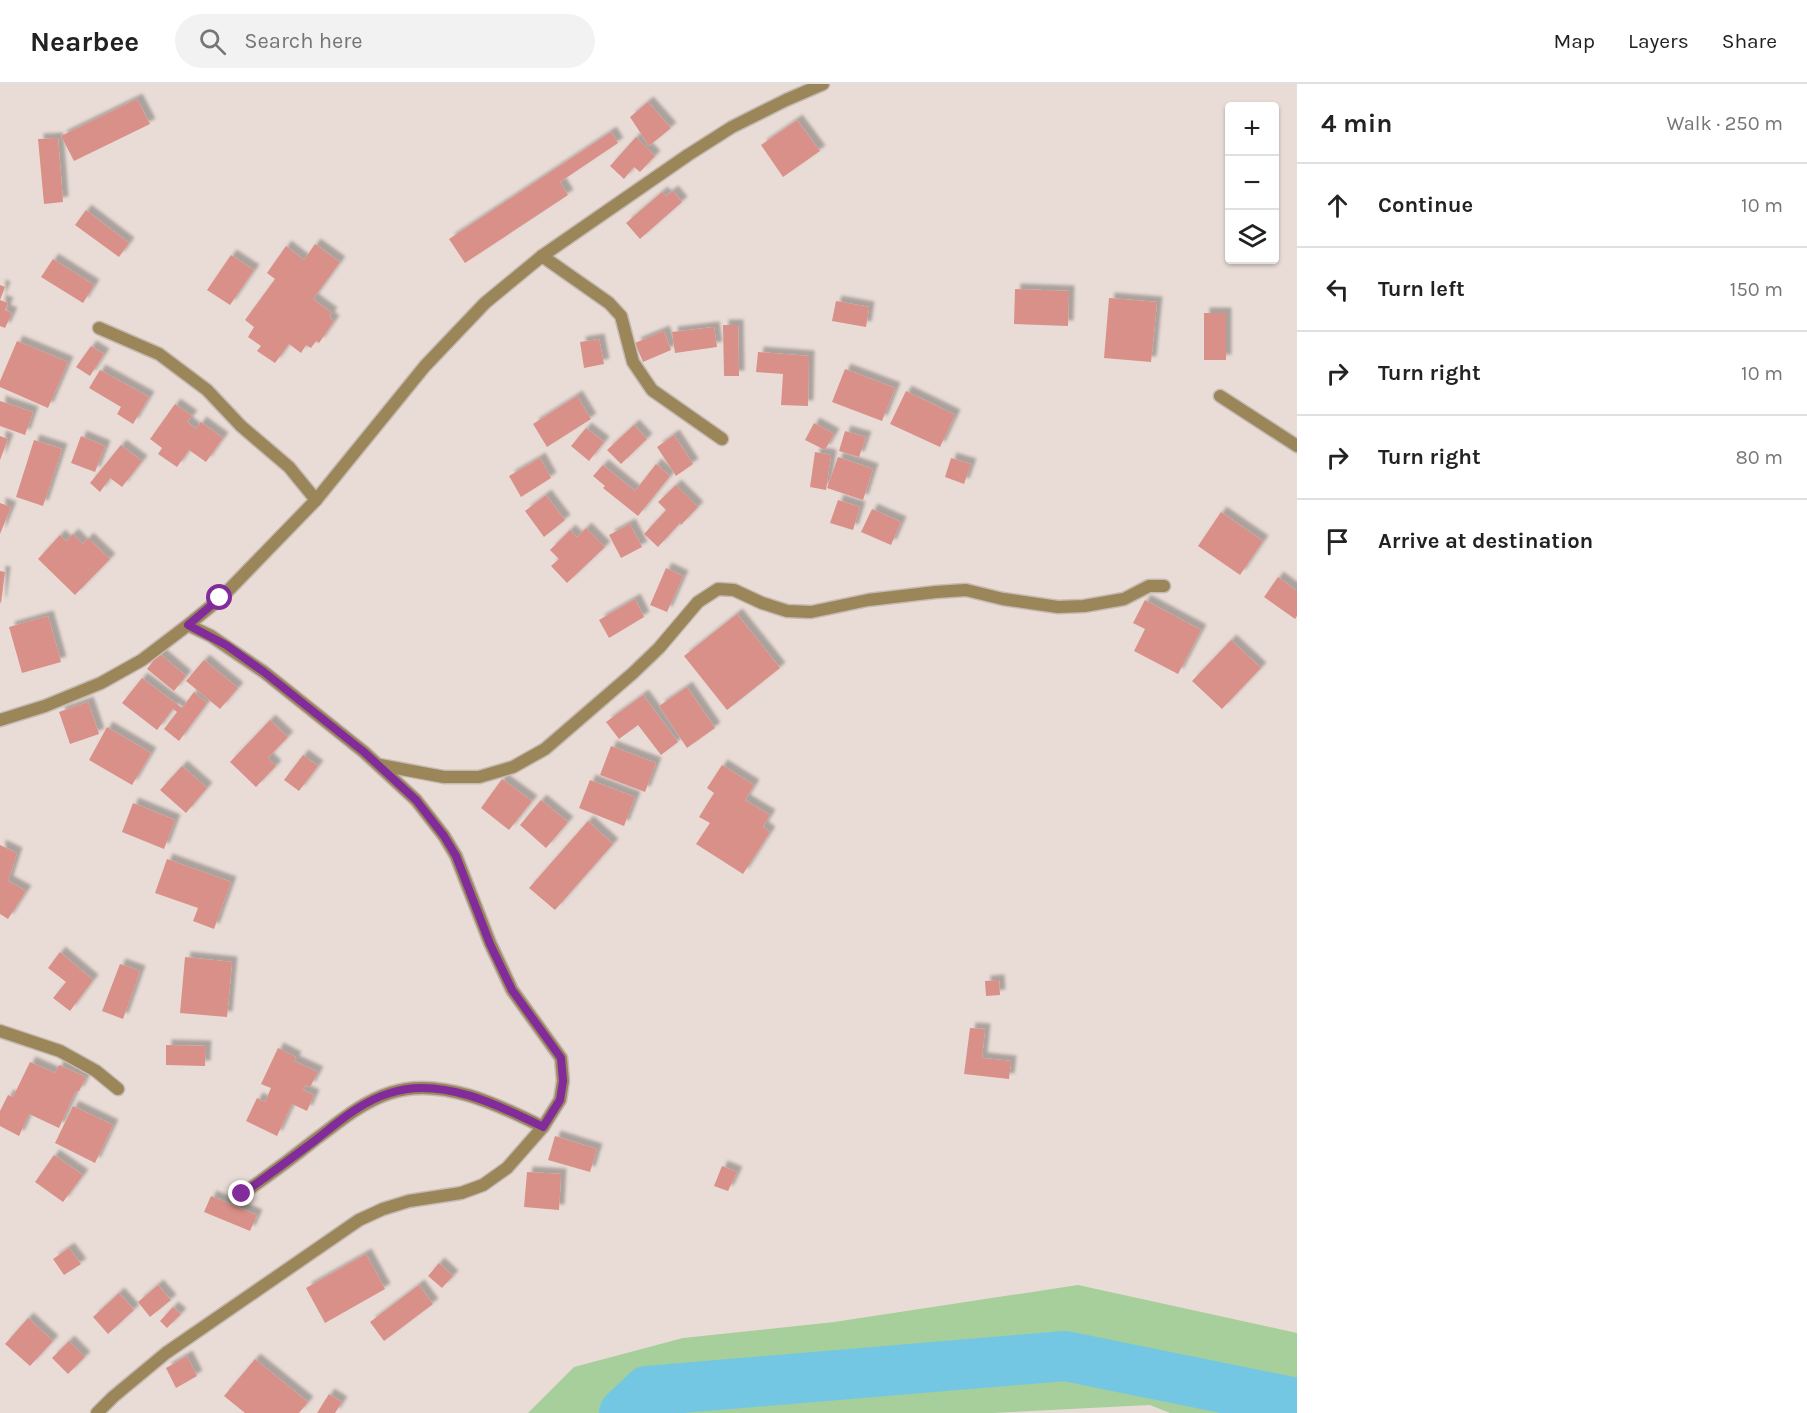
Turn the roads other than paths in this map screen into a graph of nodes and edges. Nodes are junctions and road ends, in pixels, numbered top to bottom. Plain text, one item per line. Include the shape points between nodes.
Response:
1 (823, 84) edge
2 (542, 256) junction
3 (99, 328) dead end
4 (1220, 396) dead end
5 (722, 439) dead end
6 (1297, 446) edge
7 (316, 500) junction
8 (1164, 586) dead end
9 (188, 625) junction
10 (0, 720) edge
11 (379, 765) junction
12 (0, 1031) edge
13 (118, 1089) dead end
14 (543, 1127) junction
15 (242, 1194) dead end
16 (97, 1413) edge

1 - 2 street via 732,127
2 - 5 street via 609,303 621,316 633,362 652,390
2 - 7 street via 455,333
3 - 7 street via 159,354 207,390 289,467
4 - 6 street
7 - 9 street via 220,598
8 - 11 street via 1149,586 1124,599 1084,606 1058,607 966,591 868,600 811,612 787,611 734,590 718,589 698,602 633,673 545,749 513,767 479,777 444,777
9 - 10 street via 142,660 101,683
9 - 11 street via 264,672
11 - 14 street via 416,800 444,836 512,990 561,1058 560,1100
12 - 13 street via 60,1051
14 - 15 street via 508,1109 452,1091 423,1088 391,1092 364,1104
14 - 16 street via 507,1168 483,1185 461,1193 409,1201 359,1220 166,1353

